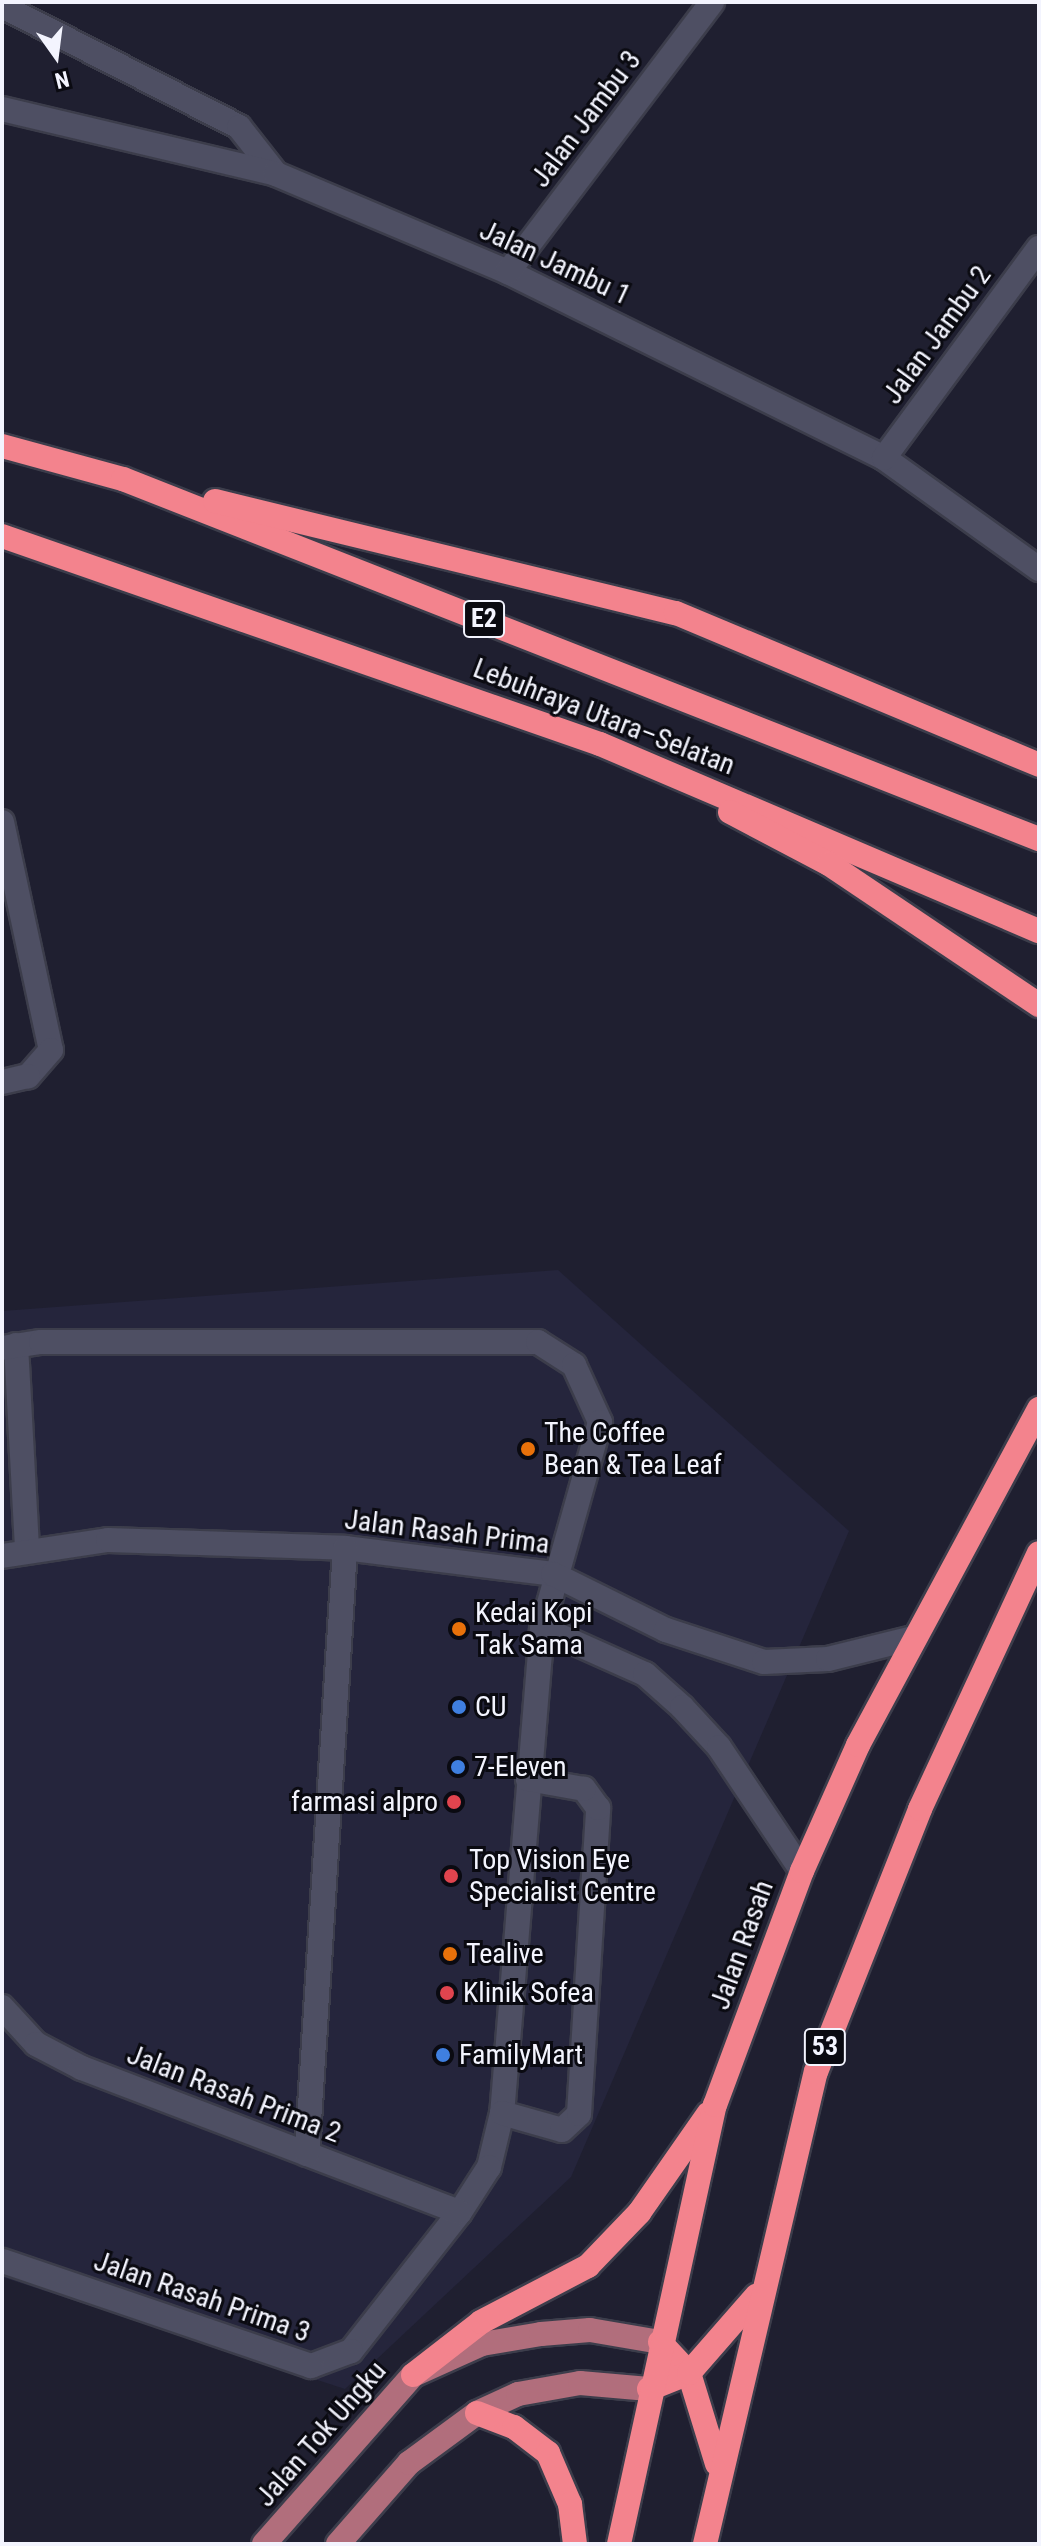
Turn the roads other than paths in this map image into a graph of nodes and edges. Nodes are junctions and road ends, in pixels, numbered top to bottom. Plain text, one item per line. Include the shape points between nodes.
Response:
1 (712, 2) edge
2 (2, 6) edge
3 (2, 109) edge
4 (276, 174) junction
5 (1039, 248) edge
6 (508, 272) junction
7 (2, 446) edge
8 (884, 458) junction
9 (123, 479) junction
10 (2, 536) edge
11 (1039, 569) edge
12 (600, 744) junction
13 (1039, 765) edge
14 (2, 822) edge
15 (1039, 839) edge
16 (6, 857) edge
17 (1039, 931) edge
18 (1039, 1005) edge
19 (2, 1082) edge
20 (9, 1347) edge
21 (1039, 1409) edge
22 (345, 1548) junction
23 (27, 1549) junction
24 (1039, 1553) edge
25 (2, 1556) edge
26 (553, 1574) junction
27 (542, 1628) junction
28 (913, 1638) junction
29 (528, 1779) junction
30 (802, 1871) junction
31 (2, 2007) edge
32 (715, 2105) junction
33 (502, 2113) junction
34 (307, 2154) junction
35 (460, 2212) junction
36 (2, 2261) edge
37 (758, 2293) junction
38 (660, 2342) junction
39 (689, 2373) junction
40 (413, 2375) junction
41 (649, 2389) junction
42 (477, 2413) junction
43 (719, 2470) junction
44 (264, 2544) edge
45 (338, 2544) edge
46 (575, 2544) edge
47 (619, 2544) edge
48 (705, 2544) edge

1 - 6 street, Jalan Jambu 3
2 - 4 street via 239,127
3 - 4 street, Jalan Jambu 1
4 - 6 street, Jalan Jambu 1
5 - 8 street, Jalan Jambu 2
6 - 8 street, Jalan Jambu 1
7 - 9 highway, Lebuhraya Utara–Selatan / E2
8 - 11 street, Jalan Jambu 1
9 - 13 highway via 676,613
9 - 15 highway, Lebuhraya Utara–Selatan / E2 via 961,804
10 - 12 highway, Lebuhraya Utara–Selatan
12 - 17 highway, Lebuhraya Utara–Selatan via 936,881
12 - 18 highway via 829,864 981,960
14 - 16 street
16 - 19 street via 51,1050 28,1076
20 - 23 street
20 - 26 street, Jalan Rasah Prima 3 via 538,1342 574,1365 600,1422 596,1454
21 - 28 highway, Jalan Rasah
22 - 23 street, Jalan Rasah Prima via 108,1540
22 - 26 street, Jalan Rasah Prima
22 - 34 street
23 - 25 street, Jalan Rasah Prima
24 - 37 highway, 53 via 860,1952 816,2072
26 - 27 street, Jalan Rasah Prima 3
26 - 28 street, Jalan Rasah Prima via 666,1630 764,1662 828,1659
27 - 29 street, Jalan Rasah Prima 3
27 - 30 street via 645,1674 682,1707 719,1747
28 - 30 highway, Jalan Rasah
29 - 33 street, Jalan Rasah Prima 3
29 - 33 street via 584,1789 598,1808 579,2114 562,2130
30 - 32 highway, Jalan Rasah
31 - 34 street, Jalan Rasah Prima 2 via 36,2044 82,2068
32 - 38 highway, Jalan Rasah
32 - 40 highway via 639,2213 588,2266 481,2322
33 - 35 street, Jalan Rasah Prima 3 via 489,2167
34 - 35 street, Jalan Rasah Prima 2
35 - 36 street, Jalan Rasah Prima 3 via 351,2351 311,2366
37 - 39 highway
37 - 43 highway, 53
38 - 39 highway
38 - 40 main road, Jalan Tok Ungku via 590,2330 541,2334 482,2344
38 - 41 highway, Jalan Rasah
39 - 41 highway
39 - 43 highway
40 - 44 main road, Jalan Tok Ungku
41 - 42 main road via 580,2383 518,2394
41 - 47 highway, Jalan Rasah
42 - 45 main road via 409,2463
42 - 46 highway via 514,2427 548,2453 570,2504
43 - 48 highway, 53

